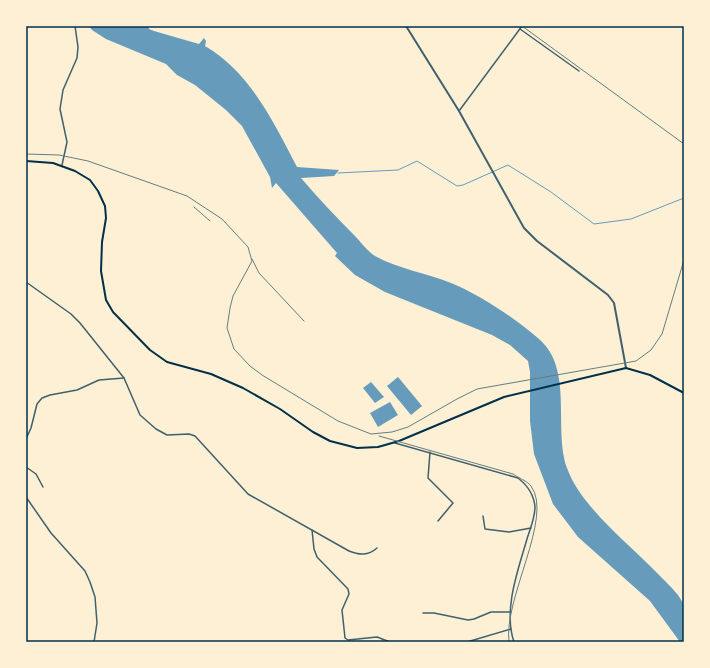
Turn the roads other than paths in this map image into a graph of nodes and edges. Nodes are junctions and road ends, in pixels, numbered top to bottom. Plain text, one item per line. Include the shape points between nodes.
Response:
1 (75, 26) edge
2 (406, 26) edge
3 (522, 26) edge
4 (520, 29) junction
5 (579, 71) dead end
6 (459, 111) junction
7 (26, 161) edge
8 (62, 165) junction
9 (26, 282) edge
10 (626, 368) junction
11 (124, 378) junction
12 (684, 393) edge
13 (26, 439) edge
14 (395, 443) junction
15 (430, 452) junction
16 (26, 467) edge
17 (43, 487) dead end
18 (26, 497) edge
19 (483, 516) dead end
20 (438, 521) dead end
21 (530, 528) junction
22 (312, 530) junction
23 (377, 548) dead end
24 (511, 612) junction
25 (423, 613) dead end
26 (511, 629) junction
27 (359, 639) junction
28 (94, 642) edge
29 (358, 642) edge
30 (390, 642) edge
31 (467, 642) edge
32 (514, 642) edge

1 - 8 street via 77,58 63,90 60,109 67,142
2 - 6 street
3 - 4 street
4 - 5 street
4 - 6 street
6 - 10 street via 530,236 608,295 614,303
7 - 8 main road
8 - 14 main road via 90,180 105,206 101,271 106,300 113,312 154,354 177,366 211,374 243,388 330,441 344,446 369,448
9 - 11 street via 71,314
10 - 12 main road via 650,375
10 - 14 main road via 495,400
11 - 13 street via 99,380 77,390 42,398 37,404
11 - 22 street via 138,411 156,430 167,435 195,436 248,494
14 - 15 street
15 - 20 street via 428,478 454,503
15 - 21 street via 508,475 523,482 535,505 534,520
16 - 17 street via 36,474
18 - 28 street via 51,533 85,571 94,597 97,623
19 - 21 street via 484,529 509,532
21 - 24 street
22 - 23 street via 358,554 370,553
22 - 27 street via 317,557 348,589 349,594 342,610 344,636 348,640
24 - 25 street via 491,612 468,620
24 - 26 street
26 - 31 street
26 - 32 street
27 - 29 street
27 - 30 street via 376,637

